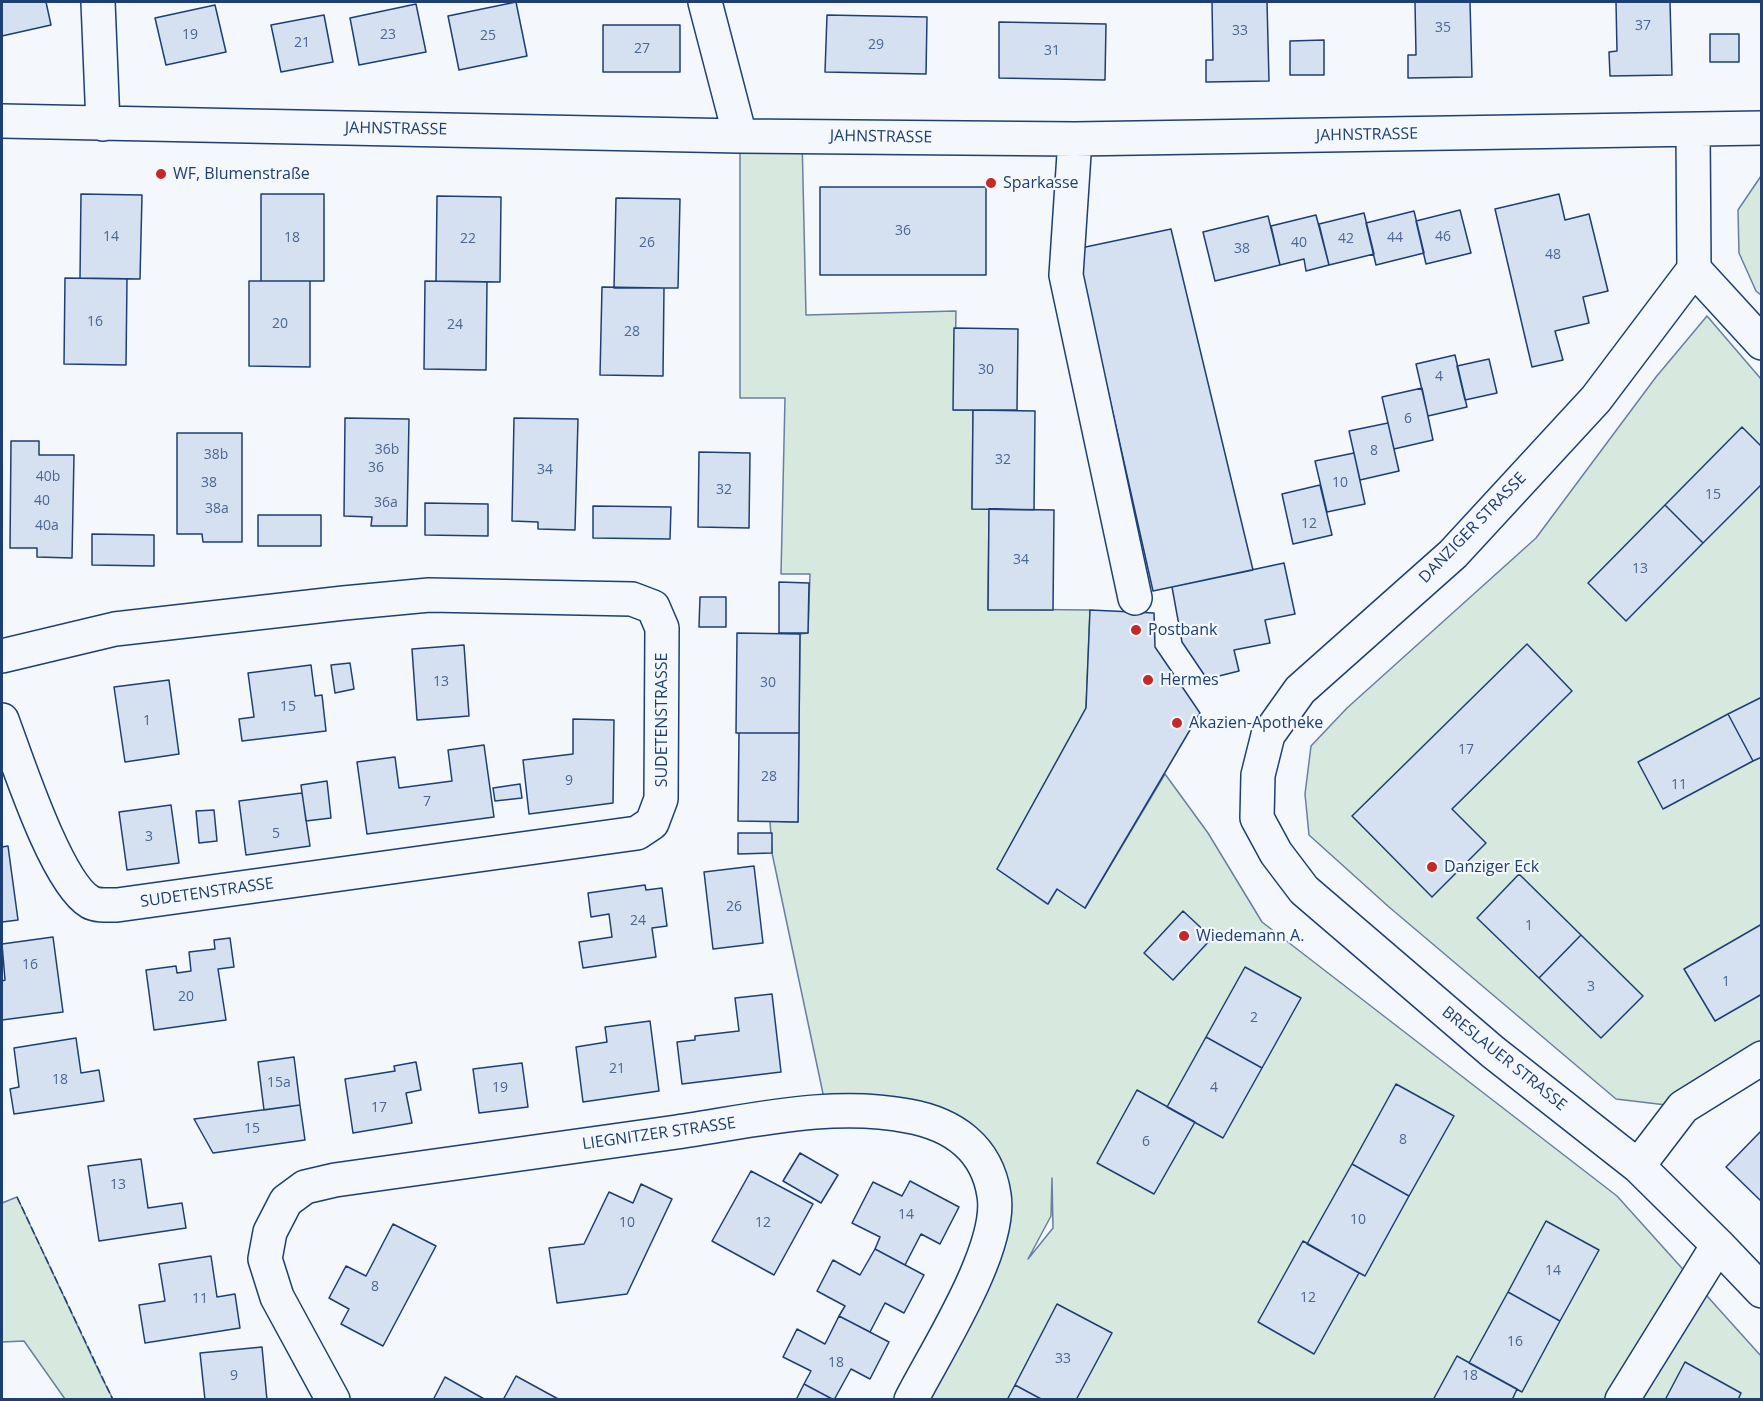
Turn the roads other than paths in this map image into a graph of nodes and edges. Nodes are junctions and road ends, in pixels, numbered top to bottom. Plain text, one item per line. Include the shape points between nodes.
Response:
1 (98, 2) edge
2 (705, 2) edge
3 (2, 121) edge
4 (103, 124) junction
5 (1761, 128) edge
6 (1693, 130) junction
7 (740, 136) junction
8 (1074, 139) junction
9 (1694, 269) junction
10 (1761, 343) edge
11 (1135, 598) dead end
12 (2, 656) edge
13 (2, 720) edge
14 (1257, 818) joint
15 (1761, 1058) edge
16 (1638, 1166) junction
17 (1718, 1245) junction
18 (1761, 1291) edge
19 (333, 1400) edge
20 (911, 1400) edge
21 (1622, 1400) edge

1 - 4 street
2 - 7 street
3 - 4 street, JAHNSTRASSE
4 - 7 street, JAHNSTRASSE
5 - 6 street, JAHNSTRASSE
6 - 8 street, JAHNSTRASSE
6 - 9 street
7 - 8 street, JAHNSTRASSE
8 - 11 street via 1066,275
9 - 10 street
9 - 14 street, DANZIGER STRASSE via 1596,399 1453,554 1300,690 1268,735 1258,776
12 - 13 street, SUDETENSTRASSE via 115,629 429,595 632,599 653,607 662,628 662,799 652,823 638,833 117,905 91,903 74,889 59,862
14 - 16 street, BRESLAUER STRASSE via 1276,853 1304,890 1493,1052
15 - 16 street via 1683,1107
16 - 17 street, BRESLAUER STRASSE
17 - 18 street, BRESLAUER STRASSE
17 - 21 street
19 - 20 street, LIEGNITZER STRASSE via 277,1298 265,1259 270,1232 286,1201 305,1187 784,1116 860,1110 910,1116 972,1144 987,1167 995,1196 992,1227 982,1262

